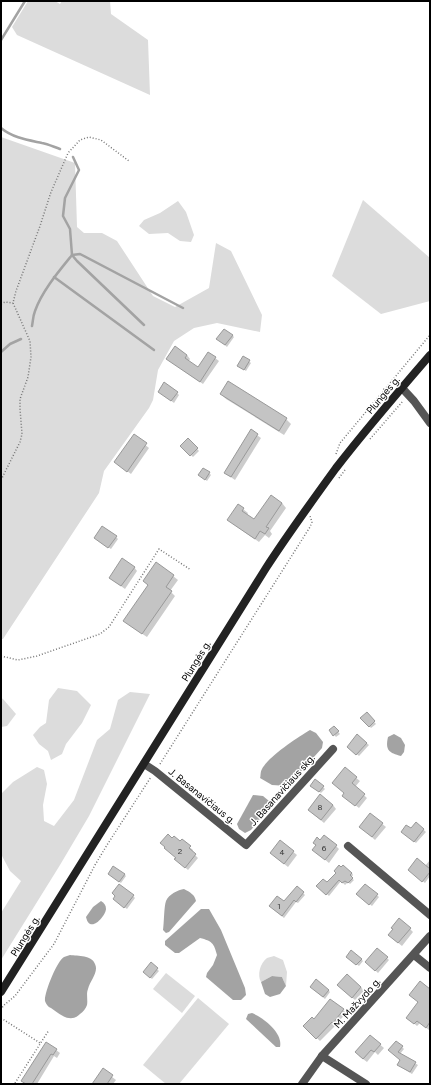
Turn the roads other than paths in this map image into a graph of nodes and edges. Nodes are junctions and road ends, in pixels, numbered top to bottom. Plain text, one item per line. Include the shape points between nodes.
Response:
1 (430, 355) edge
2 (402, 388) junction
3 (430, 423) edge
4 (333, 749) dead end
5 (144, 764) junction
6 (246, 845) joint
7 (348, 846) dead end
8 (430, 915) edge
9 (430, 936) edge
10 (414, 955) junction
11 (430, 968) edge
12 (1, 992) edge
13 (322, 1056) junction
14 (302, 1084) edge
15 (366, 1084) edge

1 - 2 main road, Plungės g.
2 - 3 street
2 - 5 main road, Plungės g. via 336,468 266,568
4 - 6 street, J. Basanavičiaus skg.
5 - 6 street, J. Basanavičiaus g.
5 - 12 main road, Plungės g.
7 - 8 street
9 - 10 street, M. Mažvydo g.
10 - 11 street
10 - 13 street, M. Mažvydo g.
13 - 14 street, M. Mažvydo g.
13 - 15 street

